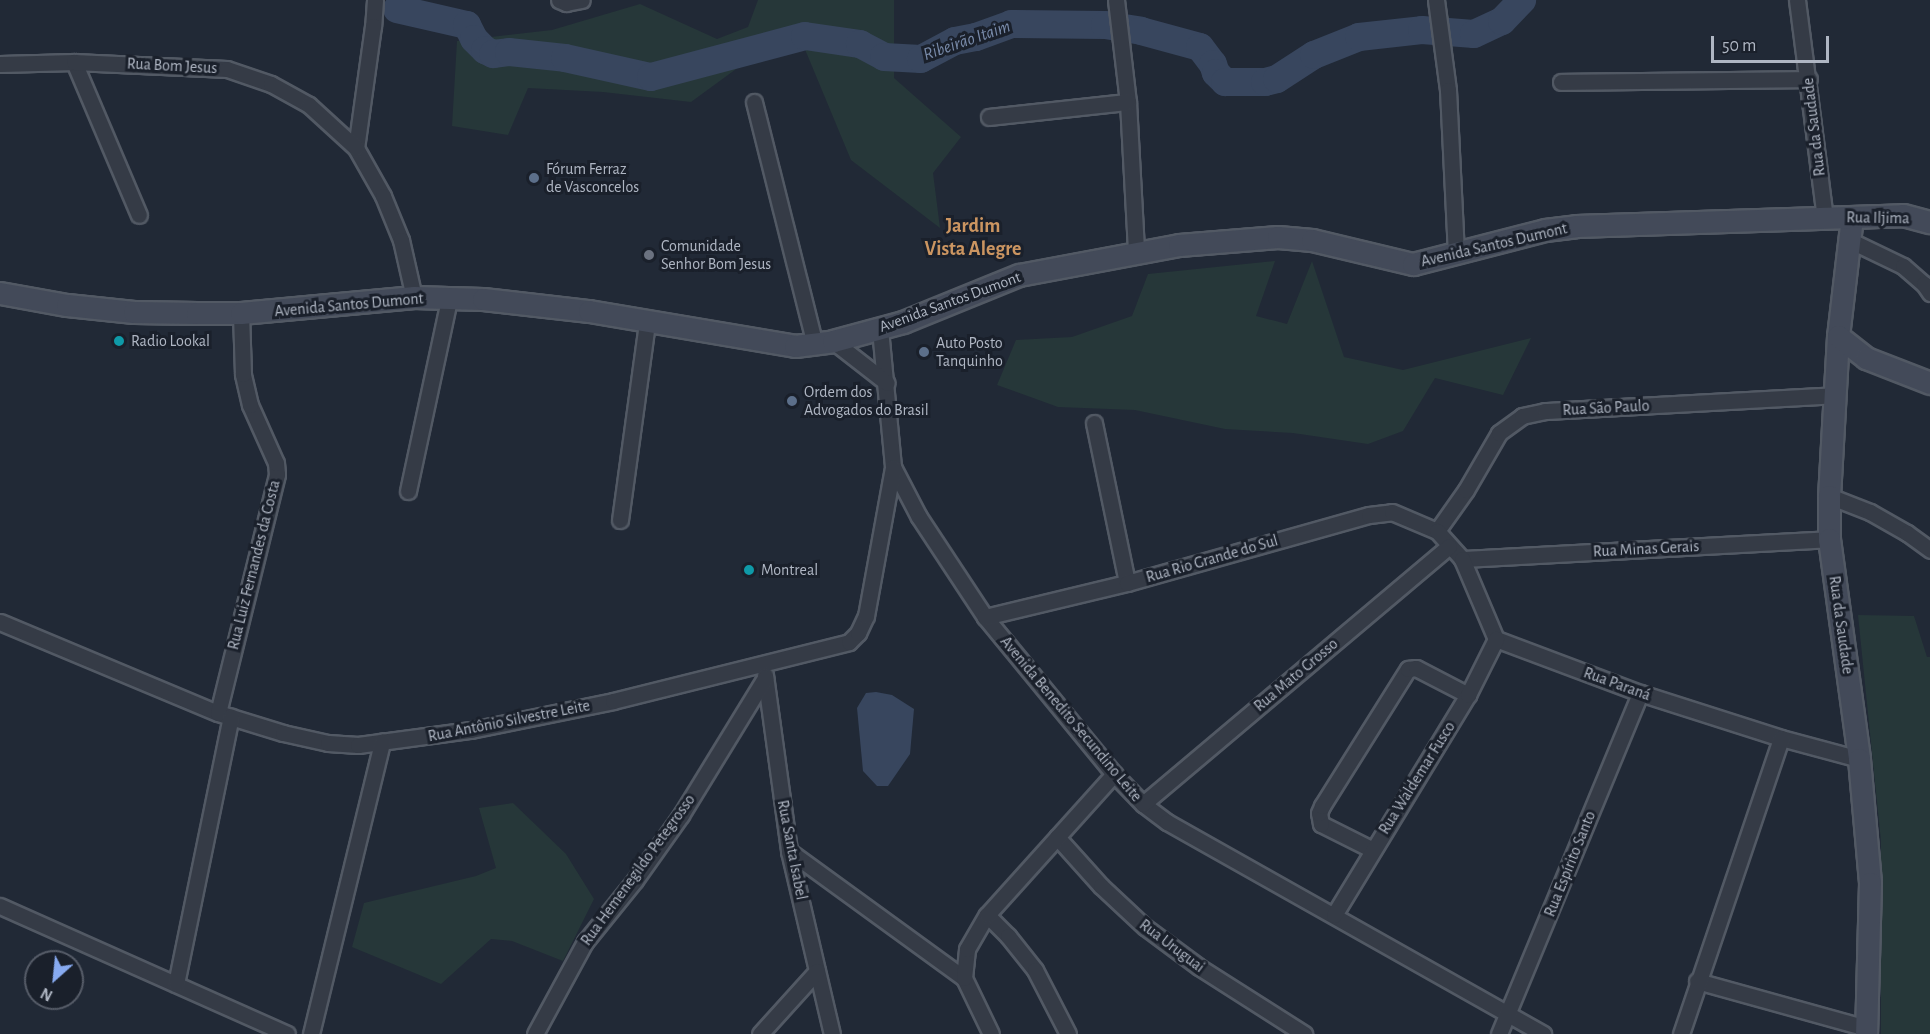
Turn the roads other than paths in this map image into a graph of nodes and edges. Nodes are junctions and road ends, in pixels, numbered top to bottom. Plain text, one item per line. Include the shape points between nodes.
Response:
1 (375, 0) edge
2 (559, 0) edge
3 (582, 0) edge
4 (1116, 0) edge
5 (1797, 0) edge
6 (1436, 4) edge
7 (74, 62) junction
8 (0, 64) edge
9 (1809, 78) junction
10 (1561, 82) dead end
11 (754, 102) dead end
12 (1128, 102) junction
13 (989, 117) dead end
14 (356, 148) junction
15 (139, 215) dead end
16 (1852, 217) junction
17 (1825, 218) junction
18 (1930, 222) edge
19 (1849, 240) junction
20 (1136, 251) junction
21 (1456, 254) junction
22 (0, 293) edge
23 (1930, 293) edge
24 (414, 297) junction
25 (449, 299) junction
26 (241, 313) junction
27 (647, 322) junction
28 (880, 329) junction
29 (1838, 336) junction
30 (824, 343) junction
31 (1866, 357) junction
32 (1837, 370) junction
33 (887, 383) junction
34 (1930, 383) edge
35 (1836, 395) junction
36 (1094, 423) dead end
37 (893, 467) junction
38 (408, 491) dead end
39 (1829, 496) junction
40 (620, 520) dead end
41 (1437, 531) junction
42 (1829, 539) junction
43 (1449, 546) junction
44 (1930, 550) edge
45 (1462, 559) junction
46 (1127, 583) junction
47 (985, 617) junction
48 (0, 622) edge
49 (1496, 639) junction
50 (764, 671) junction
51 (1640, 693) junction
52 (1468, 695) junction
53 (224, 715) junction
54 (1781, 738) junction
55 (382, 742) junction
56 (1859, 759) junction
57 (1114, 774) junction
58 (1143, 804) junction
59 (1057, 837) junction
60 (1372, 850) junction
61 (789, 851) junction
62 (0, 906) edge
63 (987, 915) junction
64 (1334, 915) junction
65 (817, 971) junction
66 (964, 978) junction
67 (1697, 981) junction
68 (176, 984) junction
69 (1509, 1014) junction
70 (1866, 1031) edge
71 (288, 1034) edge
72 (311, 1034) edge
73 (535, 1034) edge
74 (760, 1034) edge
75 (832, 1034) edge
76 (991, 1034) edge
77 (1068, 1034) edge
78 (1304, 1034) edge
79 (1499, 1034) edge
80 (1543, 1034) edge
81 (1680, 1034) edge

1 - 14 street
2 - 3 street
4 - 12 street
5 - 9 street, Rua da Saudade
6 - 21 street via 1448,90
7 - 8 street, Rua Bom Jesus
7 - 14 street, Rua Bom Jesus via 227,69 271,84 309,105
7 - 15 street
9 - 10 street
9 - 17 street, Rua da Saudade
11 - 30 street
12 - 13 street
12 - 20 street
14 - 24 street, Rua Bom Jesus via 383,196 401,240
16 - 17 main road, Rua Iljima
16 - 18 main road, Rua Iljima via 1903,215
16 - 19 main road, Rua da Saudade
17 - 21 main road, Avenida Santos Dumont via 1576,226 1545,230
19 - 23 street via 1904,266
19 - 29 main road, Rua da Saudade
20 - 21 main road, Avenida Santos Dumont via 1278,237 1312,240 1404,264
20 - 28 main road, Avenida Santos Dumont via 1018,275
22 - 26 main road, Avenida Santos Dumont via 134,312
24 - 25 main road, Avenida Santos Dumont
24 - 26 main road, Avenida Santos Dumont
25 - 27 main road, Avenida Santos Dumont via 507,302
25 - 38 street
26 - 53 street, Rua Luiz Fernandes da Costa via 243,374 250,405 273,455 277,474
27 - 30 main road, Avenida Santos Dumont via 783,345
27 - 40 street
28 - 30 main road, Avenida Santos Dumont
28 - 33 street, Avenida Benedito Secundino Leite
29 - 31 main road
29 - 32 main road, Rua da Saudade
30 - 33 street
31 - 32 main road
31 - 34 main road
32 - 35 main road, Rua da Saudade
33 - 37 street, Avenida Benedito Secundino Leite
35 - 39 main road, Rua da Saudade
35 - 41 street, Rua São Paulo via 1545,411 1522,416 1499,433
36 - 46 street
37 - 47 street, Avenida Benedito Secundino Leite via 919,517
37 - 50 street, Rua Antônio Silvestre Leite via 875,577 858,633 849,642
39 - 42 main road, Rua da Saudade
39 - 44 street via 1870,512
41 - 43 street
41 - 46 street, Rua Rio Grande do Sul via 1392,512 1369,515
42 - 45 street, Rua Minas Gerais
42 - 56 main road, Rua da Saudade
43 - 45 street
43 - 58 street, Rua Mato Grosso
45 - 49 street
46 - 47 street, Rua Rio Grande do Sul
47 - 57 street, Avenida Benedito Secundino Leite
48 - 53 street, Rua Antônio Silvestre Leite
49 - 51 street, Rua Paraná
49 - 52 street, Rua Waldemar Fusco
50 - 55 street, Rua Antônio Silvestre Leite via 510,723
50 - 61 street, Rua Santa Isabel
50 - 73 street, Rua Hemenegildo Petegrosso via 681,815 585,942
51 - 54 street, Rua Paraná
51 - 69 street, Rua Espírito Santo
52 - 60 street, Rua Waldemar Fusco
52 - 60 street via 1416,668 1408,669 1322,806 1322,825
53 - 55 street, Rua Antônio Silvestre Leite via 328,743
53 - 68 street, Rua Luiz Fernandes da Costa
54 - 56 street, Rua Paraná
54 - 67 street
55 - 72 street
56 - 70 main road, Rua da Saudade via 1870,883
57 - 58 street, Avenida Benedito Secundino Leite
57 - 59 street
58 - 64 street, Avenida Benedito Secundino Leite via 1167,822
59 - 63 street
59 - 78 street, Rua Uruguai via 1144,927
60 - 64 street, Rua Waldemar Fusco
61 - 65 street, Rua Santa Isabel
61 - 66 street
62 - 68 street
63 - 66 street via 968,949
63 - 77 street via 1035,970
64 - 69 street, Avenida Benedito Secundino Leite
65 - 74 street
65 - 75 street, Rua Santa Isabel
66 - 76 street
67 - 70 street
67 - 81 street
68 - 71 street
69 - 79 street, Rua Espírito Santo
69 - 80 street, Avenida Benedito Secundino Leite

